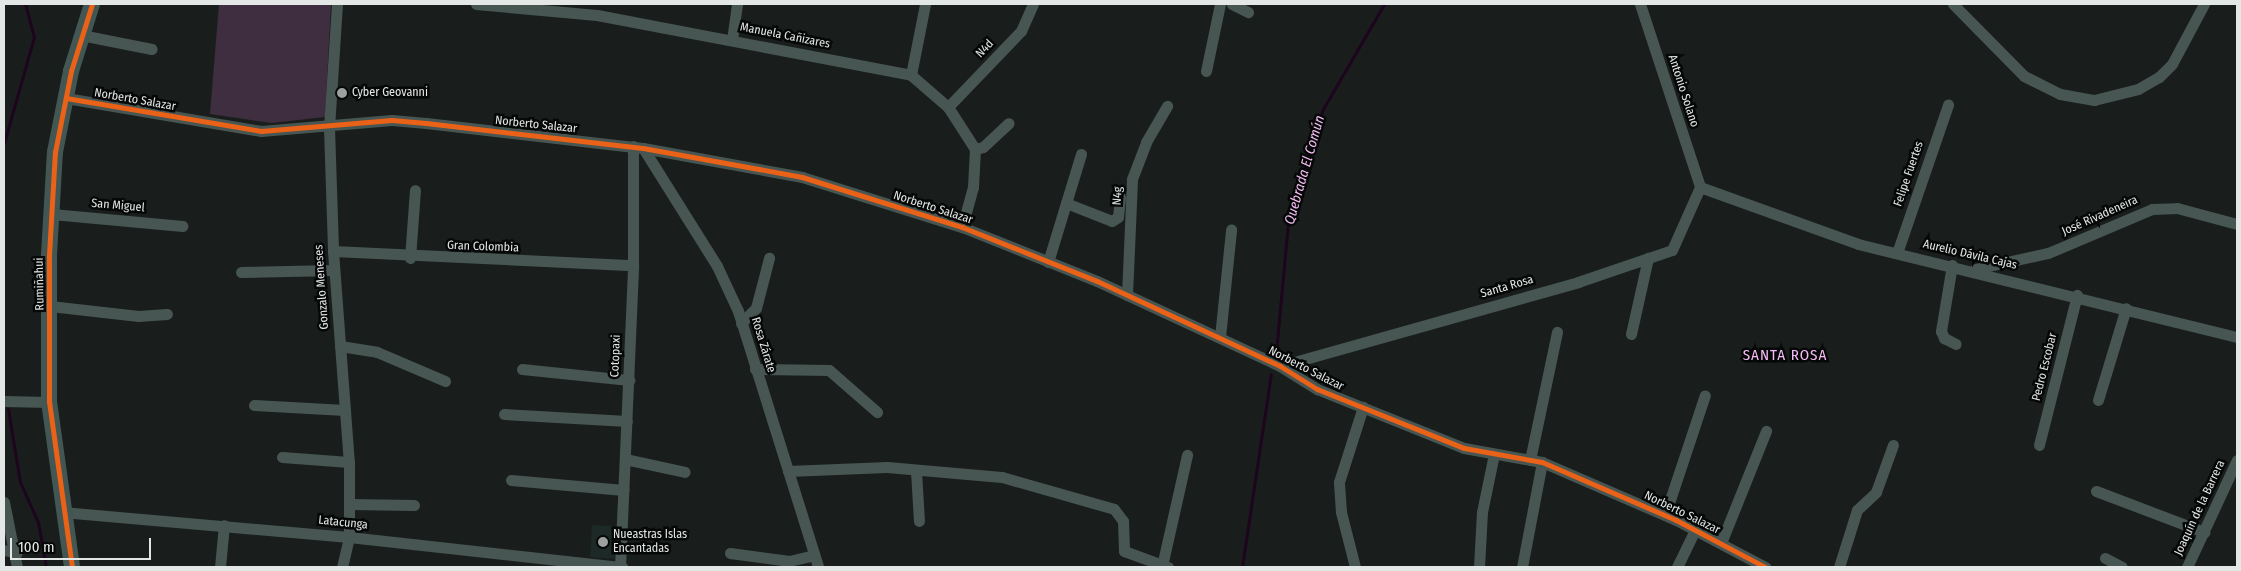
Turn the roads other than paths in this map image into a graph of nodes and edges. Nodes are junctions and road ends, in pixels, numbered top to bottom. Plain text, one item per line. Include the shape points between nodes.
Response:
1 (92, 4) edge
2 (336, 4) edge
3 (476, 4) edge
4 (736, 4) edge
5 (925, 4) edge
6 (1033, 4) edge
7 (1220, 4) edge
8 (1232, 4) edge
9 (1640, 4) edge
10 (1953, 4) edge
11 (2204, 4) edge
12 (597, 9) edge
13 (1248, 12) dead end
14 (81, 35) junction
15 (732, 40) junction
16 (152, 49) dead end
17 (1206, 71) dead end
18 (911, 75) junction
19 (66, 98) junction
20 (1948, 105) dead end
21 (1167, 106) dead end
22 (948, 107) junction
23 (1009, 123) dead end
24 (329, 128) junction
25 (638, 147) junction
26 (975, 149) junction
27 (1081, 154) dead end
28 (1700, 187) junction
29 (415, 190) dead end
30 (1120, 197) dead end
31 (1066, 203) junction
32 (52, 214) junction
33 (2237, 224) edge
34 (182, 226) dead end
35 (962, 227) junction
36 (1231, 230) dead end
37 (332, 251) junction
38 (1897, 252) junction
39 (410, 258) junction
40 (769, 258) dead end
41 (1648, 258) junction
42 (1048, 262) junction
43 (633, 265) junction
44 (1952, 265) junction
45 (1975, 269) junction
46 (334, 270) junction
47 (241, 272) dead end
48 (1127, 295) junction
49 (2077, 295) junction
50 (50, 306) junction
51 (2126, 308) junction
52 (167, 314) dead end
53 (741, 323) junction
54 (1557, 332) dead end
55 (1631, 334) dead end
56 (1220, 337) junction
57 (2237, 337) edge
58 (1956, 344) dead end
59 (340, 346) junction
60 (1280, 366) junction
61 (522, 369) dead end
62 (756, 369) junction
63 (629, 380) junction
64 (445, 381) dead end
65 (1705, 395) dead end
66 (2098, 400) dead end
67 (4, 401) edge
68 (49, 402) junction
69 (254, 405) dead end
70 (1363, 407) junction
71 (345, 410) junction
72 (877, 412) dead end
73 (504, 414) dead end
74 (627, 421) junction
75 (1766, 431) dead end
76 (1893, 445) dead end
77 (2039, 445) dead end
78 (1494, 454) junction
79 (1187, 455) dead end
80 (282, 457) dead end
81 (625, 459) junction
82 (2237, 460) edge
83 (1536, 461) junction
84 (349, 462) junction
85 (916, 471) junction
86 (685, 472) dead end
87 (788, 472) junction
88 (511, 480) dead end
89 (624, 490) junction
90 (2096, 491) dead end
91 (4, 502) edge
92 (349, 504) junction
93 (414, 505) dead end
94 (62, 512) junction
95 (1665, 514) junction
96 (919, 521) dead end
97 (224, 525) junction
98 (1694, 530) junction
99 (2204, 532) junction
100 (349, 537) junction
101 (1721, 543) junction
102 (4, 550) edge
103 (17, 553) junction
104 (730, 553) dead end
105 (814, 555) junction
106 (2105, 558) dead end
107 (520, 561) edge
108 (68, 564) edge
109 (1165, 566) edge
110 (16, 567) edge
111 (220, 567) edge
112 (342, 567) edge
113 (621, 567) edge
114 (818, 567) edge
115 (1355, 567) edge
116 (1479, 567) edge
117 (1522, 567) edge
118 (1677, 567) edge
119 (1764, 567) edge
120 (1839, 567) edge
121 (2122, 567) edge
122 (2187, 567) edge

1 - 14 street, Rumiñahui
2 - 24 street, Gonzalo Meneses
3 - 12 street, Manuela Cañizares
4 - 15 street
5 - 18 street
6 - 22 street, N4d via 1021,31
7 - 17 street
8 - 13 street
9 - 28 street, Antonio Solano
10 - 11 street via 2024,76 2060,94 2094,100 2138,89 2159,77 2172,64
12 - 15 street, Manuela Cañizares
14 - 16 street
14 - 19 street, Rumiñahui
15 - 18 street, Manuela Cañizares
18 - 22 street, Manuela Cañizares
19 - 24 street, Norberto Salazar via 262,131
19 - 32 street, Rumiñahui via 55,152
20 - 38 street, Felipe Fuertes
21 - 48 street, N4g via 1146,142 1132,179
22 - 26 street, Manuela Cañizares
23 - 26 street via 983,147
24 - 25 street, Norberto Salazar via 392,120
24 - 37 street, Gonzalo Meneses
25 - 35 street, Norberto Salazar via 802,177
25 - 43 street, Cotopaxi
25 - 53 street, Rosa Zárate via 717,266
26 - 35 street via 973,187
27 - 31 street
28 - 38 street, Aurelio Dávila Cajas via 1858,244
28 - 41 street, Santa Rosa via 1678,245
29 - 39 street
30 - 31 street via 1118,217 1112,221
31 - 42 street
32 - 34 street, San Miguel
32 - 50 street, Rumiñahui
33 - 45 street, José Rivadeneira via 2177,208 2152,209 2048,253
35 - 42 street, Norberto Salazar
36 - 56 street
37 - 39 street, Gran Colombia
37 - 46 street, Gonzalo Meneses
38 - 44 street, Aurelio Dávila Cajas
39 - 43 street, Gran Colombia
40 - 53 street via 756,308
41 - 55 street
41 - 60 street, Santa Rosa
42 - 48 street, Norberto Salazar
43 - 63 street, Cotopaxi
44 - 45 street, Aurelio Dávila Cajas
44 - 58 street via 1941,331 1944,338
45 - 49 street, Aurelio Dávila Cajas
46 - 47 street
46 - 59 street, Gonzalo Meneses
48 - 56 street, Norberto Salazar
49 - 51 street, Aurelio Dávila Cajas
49 - 77 street, Pedro Escobar
50 - 52 street via 138,316
50 - 68 street, Rumiñahui
51 - 57 street, Aurelio Dávila Cajas
51 - 66 street
53 - 62 street, Rosa Zárate
54 - 83 street
56 - 60 street, Norberto Salazar
59 - 64 street via 377,352
59 - 71 street, Gonzalo Meneses
60 - 70 street, Norberto Salazar via 1317,388
61 - 63 street
62 - 72 street via 829,370
62 - 87 street, Rosa Zárate
63 - 74 street, Cotopaxi
65 - 95 street
67 - 68 street
68 - 94 street, Rumiñahui
69 - 71 street
70 - 78 street, Norberto Salazar via 1464,448
70 - 115 street via 1339,482 1341,512
71 - 84 street, Gonzalo Meneses
73 - 74 street
74 - 81 street, Cotopaxi
75 - 101 street
76 - 120 street via 1876,492 1857,510
78 - 83 street, Norberto Salazar
78 - 116 street via 1482,512
79 - 109 street
80 - 84 street
81 - 86 street
81 - 89 street, Cotopaxi
82 - 99 street, Joaquín de la Barrera
83 - 95 street, Norberto Salazar
83 - 117 street
84 - 92 street, Gonzalo Meneses
85 - 87 street via 887,467
85 - 96 street
85 - 109 street via 1002,477 1114,509 1123,521 1124,552
87 - 105 street, Rosa Zárate
88 - 89 street
89 - 113 street, Cotopaxi
90 - 99 street
91 - 103 street
92 - 93 street
92 - 100 street, Gonzalo Meneses
94 - 97 street, Latacunga
94 - 108 street, Rumiñahui
95 - 98 street, Norberto Salazar
97 - 100 street, Latacunga
97 - 111 street
98 - 101 street, Norberto Salazar
98 - 118 street
99 - 122 street, Joaquín de la Barrera
100 - 107 street, Latacunga
100 - 112 street, Gonzalo Meneses
101 - 119 street, Norberto Salazar
102 - 103 street
103 - 110 street
104 - 105 street via 789,561
105 - 114 street, Rosa Zárate
106 - 121 street
107 - 113 street, Latacunga

